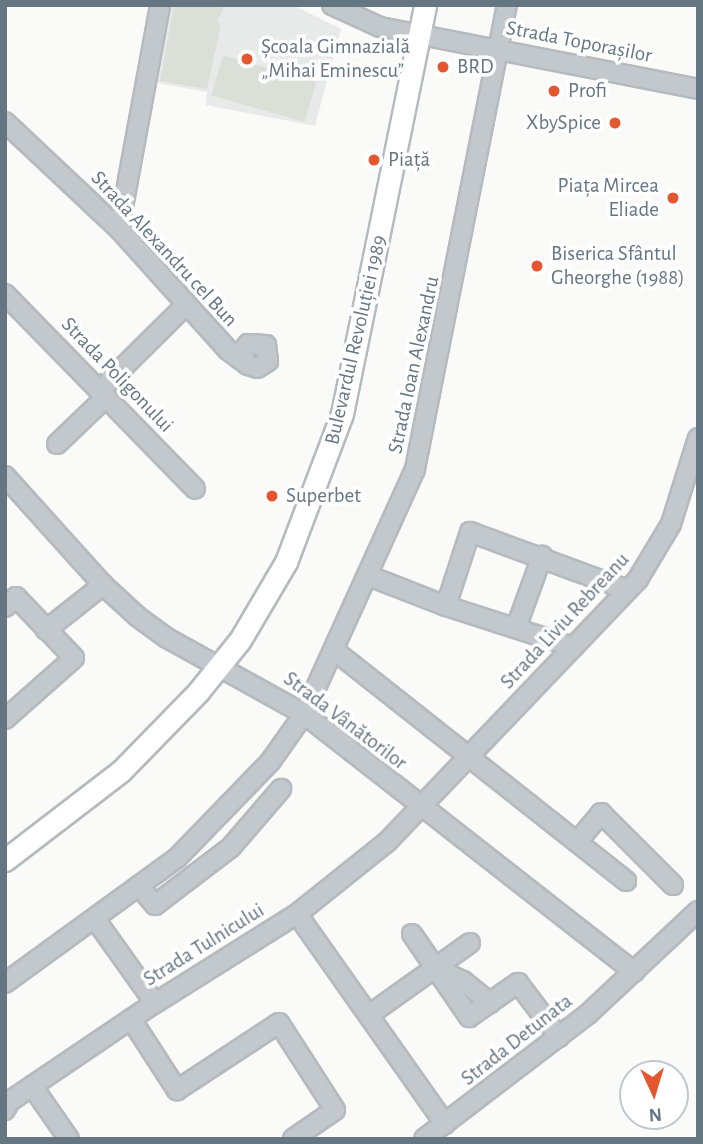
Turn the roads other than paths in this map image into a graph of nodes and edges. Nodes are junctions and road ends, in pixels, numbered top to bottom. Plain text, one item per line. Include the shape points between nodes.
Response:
1 (160, 5) edge
2 (425, 5) edge
3 (507, 5) edge
4 (343, 8) edge
5 (419, 35) junction
6 (499, 50) junction
7 (698, 89) edge
8 (5, 122) edge
9 (119, 229) junction
10 (5, 294) edge
11 (186, 305) junction
12 (239, 353) dead end
13 (103, 394) junction
14 (698, 438) edge
15 (57, 444) dead end
16 (7, 483) edge
17 (195, 489) dead end
18 (542, 556) junction
19 (369, 576) junction
20 (103, 585) junction
21 (628, 590) junction
22 (5, 607) edge
23 (446, 607) junction
24 (516, 628) junction
25 (46, 630) junction
26 (574, 647) junction
27 (335, 651) junction
28 (220, 667) junction
29 (304, 714) junction
30 (5, 719) edge
31 (470, 756) junction
32 (281, 789) dead end
33 (420, 808) junction
34 (577, 842) junction
35 (5, 860) edge
36 (626, 881) dead end
37 (673, 885) dead end
38 (139, 886) junction
39 (698, 911) edge
40 (296, 914) junction
41 (95, 919) junction
42 (412, 934) dead end
43 (470, 943) dead end
44 (435, 968) junction
45 (634, 972) junction
46 (5, 983) edge
47 (155, 1003) junction
48 (369, 1015) junction
49 (131, 1019) junction
50 (559, 1037) junction
51 (32, 1086) junction
52 (5, 1110) edge
53 (445, 1124) junction
54 (69, 1139) edge
55 (293, 1139) edge
56 (424, 1139) edge

1 - 9 street
2 - 5 main road, Bulevardul Revoluției 1989
3 - 6 street, Strada Ioan Alexandru
4 - 5 street, Strada Toporașilor via 380,27
5 - 6 street, Strada Toporașilor
5 - 28 main road, Bulevardul Revoluției 1989 via 354,364 333,445 286,562
6 - 7 street, Strada Toporașilor
6 - 19 street, Strada Ioan Alexandru via 418,457 401,510
8 - 9 street, Strada Alexandru cel Bun
9 - 11 street, Strada Alexandru cel Bun
10 - 13 street, Strada Poligonului
11 - 12 street, Strada Alexandru cel Bun
11 - 13 street
13 - 15 street
13 - 17 street, Strada Poligonului
14 - 21 street, Strada Liviu Rebreanu via 671,524
16 - 20 street, Strada Vânătorilor
18 - 21 street
18 - 23 street via 470,531
18 - 24 street
19 - 23 street
19 - 27 street, Strada Ioan Alexandru
20 - 25 street
20 - 28 street, Strada Vânătorilor via 167,638
21 - 26 street, Strada Liviu Rebreanu
22 - 25 street via 16,597
23 - 24 street
24 - 26 street
25 - 30 street via 74,658
26 - 31 street, Strada Liviu Rebreanu
27 - 29 street, Strada Ioan Alexandru
27 - 31 street
28 - 29 street, Strada Vânătorilor
28 - 35 main road, Bulevardul Revoluției 1989 via 121,771
29 - 33 street, Strada Vânătorilor
29 - 38 street, Strada Ioan Alexandru via 270,762 177,858
31 - 33 street, Strada Liviu Rebreanu
31 - 34 street
32 - 38 street via 231,847 155,905
33 - 40 street, Strada Tulnicului via 387,842
33 - 45 street, Strada Vânătorilor
34 - 36 street
34 - 37 street via 601,813
38 - 41 street, Strada Ioan Alexandru
39 - 45 street, Strada Detunata
40 - 47 street, Strada Tulnicului
40 - 48 street
41 - 46 street, Strada Ioan Alexandru
41 - 47 street
42 - 44 street
43 - 44 street
44 - 48 street
44 - 50 street via 469,1017 518,983
45 - 50 street, Strada Detunata
47 - 49 street, Strada Tulnicului
48 - 53 street
49 - 51 street, Strada Tulnicului
49 - 55 street via 177,1090 279,1023 335,1110
50 - 53 street, Strada Detunata
51 - 52 street, Strada Tulnicului
51 - 54 street
53 - 56 street, Strada Detunata

